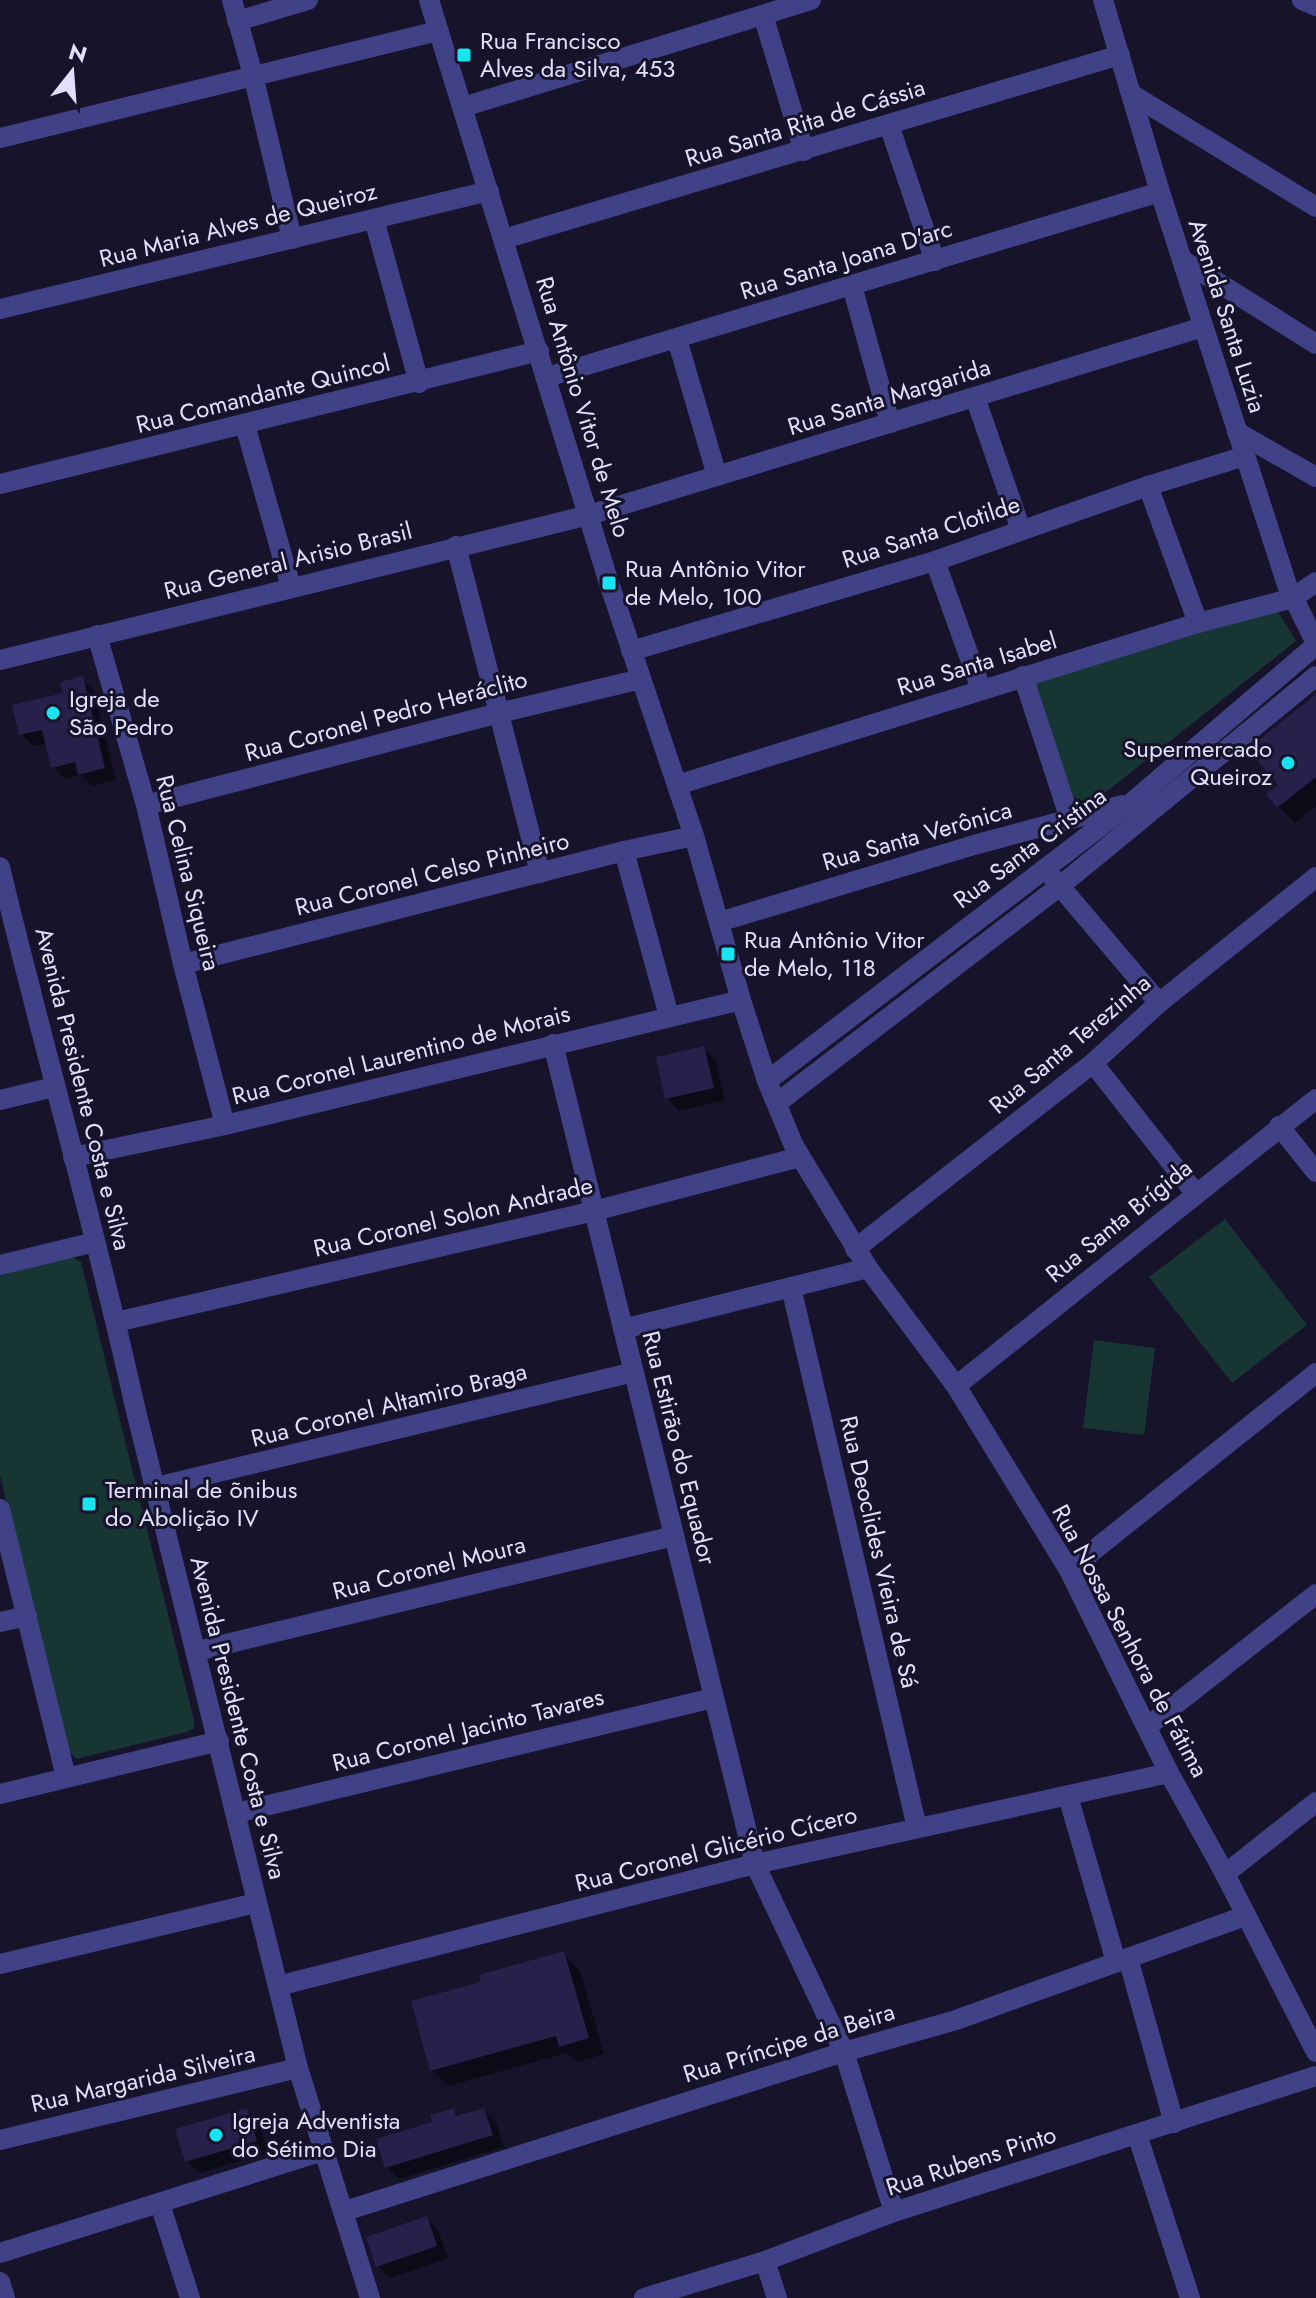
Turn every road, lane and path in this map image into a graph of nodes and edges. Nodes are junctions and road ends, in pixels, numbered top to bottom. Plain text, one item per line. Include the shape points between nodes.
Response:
1 (232, 0) edge
2 (308, 0) edge
3 (429, 0) edge
4 (811, 0) edge
5 (1103, 0) edge
6 (1302, 0) edge
7 (1316, 6) edge
8 (763, 15) junction
9 (237, 21) junction
10 (438, 31) junction
11 (1120, 55) junction
12 (253, 75) junction
13 (1133, 95) junction
14 (463, 107) junction
15 (889, 125) junction
16 (0, 138) edge
17 (804, 151) junction
18 (489, 191) junction
19 (1160, 192) junction
20 (1316, 207) edge
21 (374, 219) junction
22 (292, 239) junction
23 (504, 239) junction
24 (1182, 260) junction
25 (935, 261) junction
26 (852, 286) junction
27 (0, 309) edge
28 (1203, 327) junction
29 (677, 339) junction
30 (1316, 344) edge
31 (539, 351) junction
32 (547, 377) junction
33 (419, 383) junction
34 (975, 397) junction
35 (890, 423) junction
36 (245, 425) junction
37 (1237, 432) junction
38 (1245, 456) junction
39 (717, 476) junction
40 (1316, 477) edge
41 (0, 484) edge
42 (1148, 486) junction
43 (589, 515) junction
44 (1021, 530) junction
45 (456, 546) junction
46 (935, 561) junction
47 (1316, 582) edge
48 (291, 587) junction
49 (1293, 598) junction
50 (1198, 623) junction
51 (97, 635) junction
52 (1316, 644) edge
53 (631, 651) junction
54 (0, 660) edge
55 (1023, 676) junction
56 (1316, 676) edge
57 (641, 679) junction
58 (981, 689) junction
59 (499, 713) junction
60 (677, 785) junction
61 (1131, 803) junction
62 (146, 805) junction
63 (1070, 819) junction
64 (694, 836) junction
65 (624, 851) junction
66 (0, 867) edge
67 (1045, 869) junction
68 (540, 873) junction
69 (1316, 877) edge
70 (1060, 886) junction
71 (719, 922) junction
72 (7, 926) edge
73 (183, 964) junction
74 (741, 1000) junction
75 (1159, 1003) junction
76 (669, 1016) junction
77 (553, 1044) junction
78 (1093, 1063) junction
79 (767, 1081) junction
80 (54, 1087) junction
81 (1316, 1099) edge
82 (0, 1100) edge
83 (777, 1103) junction
84 (225, 1125) junction
85 (1279, 1126) junction
86 (73, 1157) junction
87 (800, 1157) junction
88 (1316, 1172) edge
89 (1196, 1194) junction
90 (594, 1211) junction
91 (95, 1242) junction
92 (855, 1249) junction
93 (0, 1265) edge
94 (868, 1268) junction
95 (791, 1287) junction
96 (116, 1322) junction
97 (623, 1329) junction
98 (634, 1372) junction
99 (1316, 1373) edge
100 (956, 1386) junction
101 (156, 1487) junction
102 (0, 1509) edge
103 (674, 1536) junction
104 (1069, 1570) junction
105 (1316, 1594) edge
106 (27, 1616) junction
107 (0, 1622) edge
108 (197, 1651) junction
109 (713, 1698) junction
110 (1147, 1727) junction
111 (219, 1741) junction
112 (1169, 1773) junction
113 (66, 1777) junction
114 (0, 1794) edge
115 (1068, 1796) junction
116 (1316, 1802) edge
117 (236, 1813) junction
118 (917, 1828) junction
119 (755, 1864) junction
120 (1225, 1874) junction
121 (256, 1903) junction
122 (1245, 1916) junction
123 (1122, 1960) junction
124 (0, 1964) edge
125 (278, 1986) junction
126 (1310, 2028) edge
127 (844, 2052) junction
128 (1316, 2052) edge
129 (298, 2068) junction
130 (1316, 2076) edge
131 (1174, 2123) junction
132 (1137, 2134) junction
133 (0, 2140) edge
134 (323, 2151) junction
135 (160, 2204) junction
136 (345, 2211) junction
137 (894, 2212) junction
138 (0, 2253) edge
139 (765, 2261) junction
140 (0, 2282) edge
141 (5, 2298) edge
142 (190, 2298) edge
143 (370, 2298) edge
144 (644, 2298) edge
145 (777, 2298) edge
146 (1190, 2298) edge

1 - 9 street
2 - 9 street
3 - 10 street, Rua Antônio Vitor de Melo
4 - 8 street
5 - 11 street, Avenida Santa Luzia
6 - 7 street
8 - 14 street
8 - 17 street
9 - 12 street
10 - 12 street
10 - 14 street, Rua Antônio Vitor de Melo
11 - 13 street, Avenida Santa Luzia
11 - 15 street, Rua Santa Rita de Cássia
12 - 16 street
12 - 22 street
13 - 19 street, Avenida Santa Luzia
13 - 20 street
14 - 18 street, Rua Antônio Vitor de Melo
15 - 17 street, Rua Santa Rita de Cássia
15 - 25 street
17 - 23 street, Rua Santa Rita de Cássia
18 - 21 street, Rua Maria Alves de Queiroz
18 - 23 street, Rua Antônio Vitor de Melo
19 - 24 street, Avenida Santa Luzia
19 - 25 street, Rua Santa Joana D'arc
21 - 22 street, Rua Maria Alves de Queiroz
21 - 33 street
22 - 27 street, Rua Maria Alves de Queiroz
23 - 31 street, Rua Antônio Vitor de Melo
24 - 28 street, Avenida Santa Luzia
24 - 30 street
25 - 26 street, Rua Santa Joana D'arc
26 - 29 street, Rua Santa Joana D'arc
26 - 35 street
28 - 34 street, Rua Santa Margarida
28 - 37 street, Avenida Santa Luzia
29 - 32 street, Rua Santa Joana D'arc
29 - 39 street
31 - 32 street, Rua Antônio Vitor de Melo
31 - 33 street, Rua Comandante Quincol
32 - 43 street, Rua Antônio Vitor de Melo
33 - 36 street, Rua Comandante Quincol
34 - 35 street, Rua Santa Margarida
34 - 44 street
35 - 39 street, Rua Santa Margarida
36 - 41 street, Rua Comandante Quincol
36 - 48 street
37 - 38 street, Avenida Santa Luzia
37 - 40 street
38 - 42 street, Rua Santa Clotilde
38 - 49 street, Avenida Santa Luzia
39 - 43 street, Rua Santa Margarida
42 - 44 street, Rua Santa Clotilde
42 - 50 street
43 - 45 street, Rua General Arisio Brasil
43 - 53 street, Rua Antônio Vitor de Melo
44 - 46 street, Rua Santa Clotilde
45 - 48 street, Rua General Arisio Brasil
45 - 59 street
46 - 53 street, Rua Santa Clotilde
46 - 58 street
47 - 49 street
48 - 51 street, Rua General Arisio Brasil
49 - 50 street, Rua Santa Isabel
49 - 52 street, Avenida Santa Luzia
50 - 55 street, Rua Santa Isabel
51 - 54 street, Rua General Arisio Brasil
51 - 62 street, Rua Celina Siqueira
52 - 61 street, Rua Santa Cristina
53 - 57 street, Rua Antônio Vitor de Melo
55 - 58 street, Rua Santa Isabel
55 - 63 street
56 - 70 street, Rua Santa Cristina
57 - 59 street, Rua Coronel Pedro Heráclito
57 - 60 street, Rua Antônio Vitor de Melo
58 - 60 street, Rua Santa Isabel
59 - 62 street, Rua Coronel Pedro Heráclito
59 - 68 street
60 - 64 street, Rua Antônio Vitor de Melo
61 - 63 street, Rua Santa Verônica
61 - 67 street, Rua Santa Cristina
62 - 73 street, Rua Celina Siqueira
63 - 71 street, Rua Santa Verônica
64 - 65 street, Rua Coronel Celso Pinheiro
64 - 71 street, Rua Antônio Vitor de Melo
65 - 68 street, Rua Coronel Celso Pinheiro
65 - 76 street
66 - 72 street, Avenida Presidente Costa e Silva
67 - 70 street
67 - 79 street, Rua Santa Cristina
68 - 73 street, Rua Coronel Celso Pinheiro
69 - 75 street, Rua Santa Terezinha
70 - 75 street
70 - 83 street, Rua Santa Cristina
71 - 74 street, Rua Antônio Vitor de Melo
72 - 80 street, Avenida Presidente Costa e Silva
73 - 84 street, Rua Celina Siqueira
74 - 76 street, Rua Coronel Laurentino de Morais
74 - 79 street, Rua Antônio Vitor de Melo
75 - 78 street, Rua Santa Terezinha
76 - 77 street, Rua Coronel Laurentino de Morais
77 - 84 street, Rua Coronel Laurentino de Morais
77 - 90 street, Rua Estirão do Equador
78 - 89 street
78 - 92 street, Rua Santa Terezinha
79 - 83 street, Rua Antônio Vitor de Melo
80 - 82 street
80 - 86 street, Avenida Presidente Costa e Silva
81 - 85 street, Rua Santa Brígida
83 - 87 street, Rua Nossa Senhora de Fátima
84 - 86 street, Rua Coronel Laurentino de Morais
85 - 88 street
85 - 89 street, Rua Santa Brígida
86 - 91 street, Avenida Presidente Costa e Silva
87 - 90 street, Rua Coronel Solon Andrade
87 - 92 street, Rua Nossa Senhora de Fátima
89 - 100 street, Rua Santa Brígida
90 - 96 street, Rua Coronel Solon Andrade
90 - 97 street, Rua Estirão do Equador
91 - 93 street
91 - 96 street, Avenida Presidente Costa e Silva
92 - 94 street, Rua Nossa Senhora de Fátima
94 - 95 street
94 - 100 street, Rua Nossa Senhora de Fátima
95 - 97 street
95 - 118 street, Rua Deoclides Vieira de Sá
96 - 101 street, Avenida Presidente Costa e Silva
97 - 98 street, Rua Estirão do Equador
98 - 101 street, Rua Coronel Altamiro Braga
98 - 103 street, Rua Estirão do Equador
99 - 104 street
100 - 104 street, Rua Nossa Senhora de Fátima
101 - 108 street, Avenida Presidente Costa e Silva
102 - 106 street
103 - 108 street, Rua Coronel Moura
103 - 109 street, Rua Estirão do Equador
104 - 110 street, Rua Nossa Senhora de Fátima
105 - 110 street
106 - 107 street
106 - 113 street
108 - 111 street, Avenida Presidente Costa e Silva
109 - 117 street, Rua Coronel Jacinto Tavares
109 - 119 street, Rua Estirão do Equador
110 - 112 street, Rua Nossa Senhora de Fátima
111 - 113 street
111 - 117 street, Avenida Presidente Costa e Silva
112 - 115 street, Rua Coronel Glicério Cícero
112 - 120 street, Rua Nossa Senhora de Fátima
113 - 114 street
115 - 118 street, Rua Coronel Glicério Cícero
115 - 123 street
116 - 120 street
117 - 121 street, Avenida Presidente Costa e Silva
118 - 119 street, Rua Coronel Glicério Cícero
119 - 125 street, Rua Coronel Glicério Cícero
119 - 127 street, Rua Estirão do Equador
120 - 122 street, Rua Nossa Senhora de Fátima
121 - 124 street
121 - 125 street, Avenida Presidente Costa e Silva
122 - 123 street, Rua Príncipe da Beira
122 - 126 street, Rua Nossa Senhora de Fátima
123 - 127 street, Rua Príncipe da Beira via 956,2020
123 - 131 street
125 - 129 street, Avenida Presidente Costa e Silva
126 - 128 street, Rua Nossa Senhora de Fátima
127 - 136 street, Rua Príncipe da Beira
127 - 137 street, Rua Estirão do Equador
129 - 133 street, Rua Margarida Silveira
129 - 134 street, Avenida Presidente Costa e Silva
130 - 131 street, Rua Rubens Pinto
131 - 132 street, Rua Rubens Pinto
132 - 137 street, Rua Rubens Pinto
132 - 146 street
134 - 135 street
134 - 136 street, Avenida Presidente Costa e Silva
135 - 138 street
135 - 142 street
136 - 143 street, Avenida Presidente Costa e Silva
137 - 139 street, Rua Rubens Pinto
139 - 144 street, Rua Rubens Pinto
139 - 145 street
140 - 141 street

